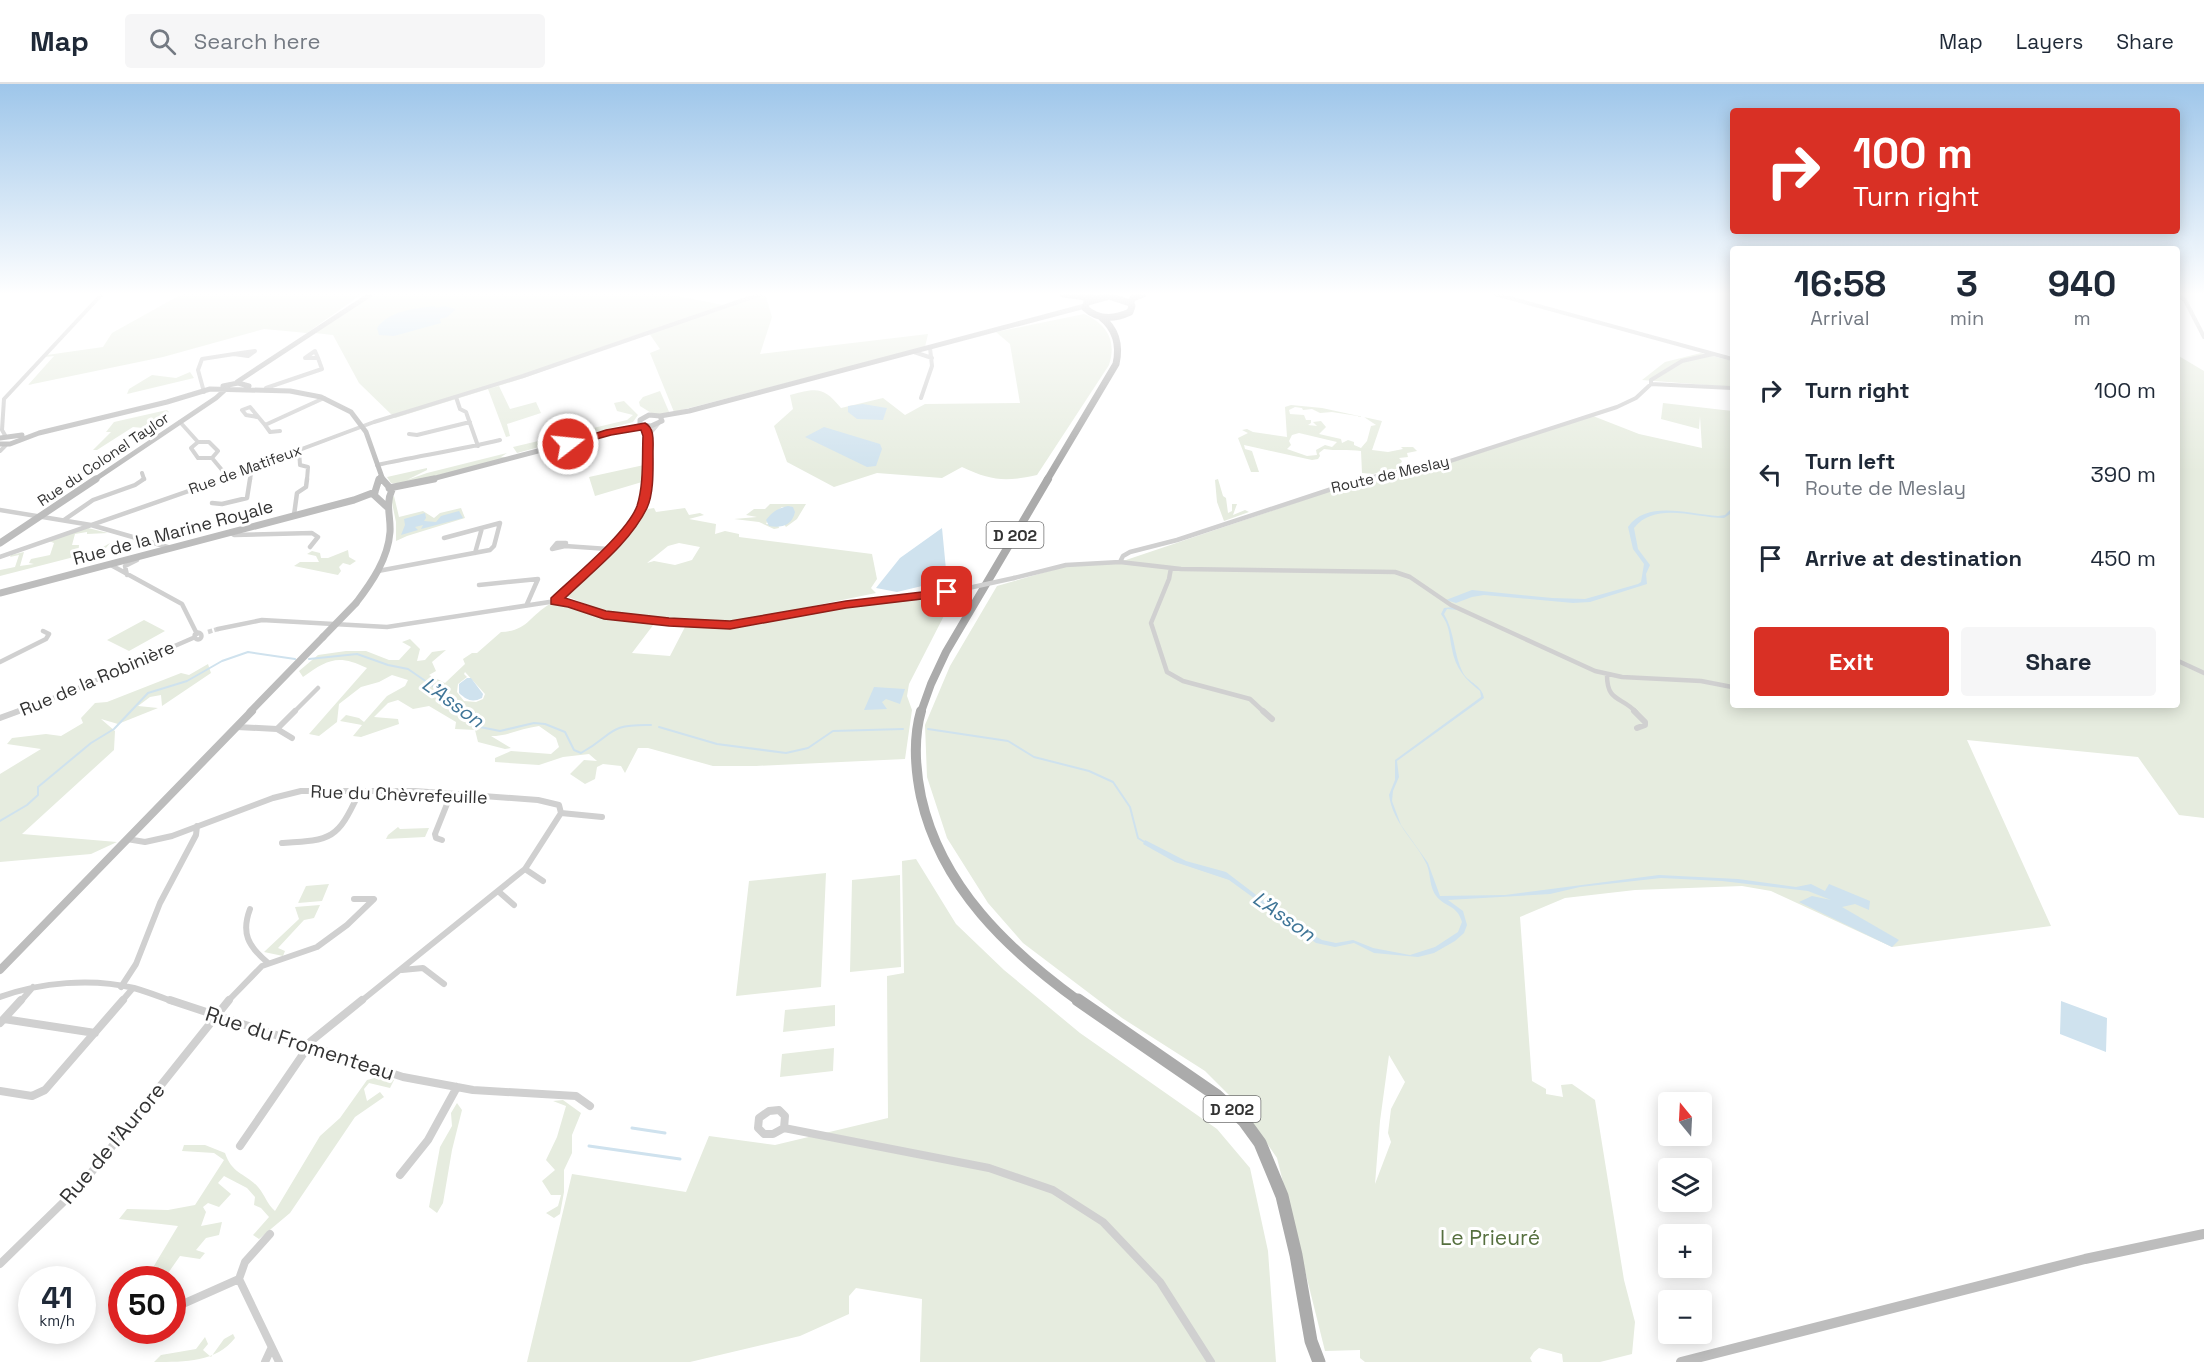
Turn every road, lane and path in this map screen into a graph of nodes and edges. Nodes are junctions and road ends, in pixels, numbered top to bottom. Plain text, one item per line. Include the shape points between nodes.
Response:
1 (46, 354) edge
2 (232, 354) junction
3 (236, 354) edge
4 (251, 354) edge
5 (282, 354) edge
6 (587, 354) edge
7 (908, 354) edge
8 (919, 354) edge
9 (931, 354) edge
10 (1119, 354) edge
11 (1714, 354) joint
12 (318, 358) dead end
13 (932, 358) junction
14 (1730, 358) edge
15 (1651, 384) junction
16 (234, 386) junction
17 (266, 388) junction
18 (1730, 388) edge
19 (204, 391) junction
20 (185, 396) junction
21 (219, 396) junction
22 (456, 397) junction
23 (324, 398) junction
24 (921, 398) dead end
25 (1, 405) edge
26 (257, 417) dead end
27 (660, 420) junction
28 (180, 422) junction
29 (470, 422) junction
30 (642, 424) junction
31 (265, 425) junction
32 (364, 426) junction
33 (280, 430) dead end
34 (409, 434) dead end
35 (648, 436) junction
36 (17, 438) junction
37 (500, 440) dead end
38 (3, 441) edge
39 (198, 442) junction
40 (478, 446) junction
41 (299, 450) junction
42 (0, 451) edge
43 (212, 458) junction
44 (377, 465) junction
45 (252, 468) junction
46 (142, 472) dead end
47 (227, 477) junction
48 (380, 477) junction
49 (389, 490) junction
50 (377, 494) junction
51 (212, 503) dead end
52 (387, 507) junction
53 (0, 510) edge
54 (294, 515) junction
55 (40, 516) junction
56 (64, 520) junction
57 (91, 525) junction
58 (482, 528) junction
59 (230, 532) junction
60 (444, 538) dead end
61 (151, 542) junction
62 (0, 543) edge
63 (565, 546) dead end
64 (174, 547) junction
65 (310, 547) dead end
66 (608, 549) junction
67 (475, 553) junction
68 (141, 556) junction
69 (0, 557) edge
70 (121, 561) junction
71 (1120, 562) junction
72 (109, 564) junction
73 (1172, 568) junction
74 (378, 571) junction
75 (128, 575) junction
76 (479, 585) dead end
77 (964, 589) joint
78 (0, 593) edge
79 (556, 601) junction
80 (527, 604) junction
81 (218, 629) tunnel mouth
82 (43, 631) dead end
83 (0, 662) edge
84 (2180, 662) edge
85 (2204, 673) edge
86 (1607, 675) junction
87 (1730, 687) edge
88 (318, 688) dead end
89 (0, 718) edge
90 (1272, 719) dead end
91 (236, 726) junction
92 (1637, 728) dead end
93 (277, 729) junction
94 (292, 738) dead end
95 (359, 793) junction
96 (451, 794) junction
97 (561, 813) junction
98 (602, 817) dead end
99 (198, 826) junction
100 (127, 839) junction
101 (442, 840) dead end
102 (282, 843) dead end
103 (525, 869) junction
104 (543, 881) dead end
105 (498, 891) junction
106 (354, 898) dead end
107 (514, 905) dead end
108 (250, 909) dead end
109 (267, 962) junction
110 (0, 970) edge
111 (402, 970) junction
112 (444, 984) dead end
113 (33, 987) junction
114 (121, 987) junction
115 (134, 988) junction
116 (0, 995) edge
117 (216, 1015) junction
118 (2, 1021) edge
119 (94, 1033) junction
120 (307, 1046) junction
121 (403, 1077) joint
122 (457, 1087) junction
123 (0, 1091) edge
124 (583, 1100) joint
125 (590, 1106) dead end
126 (784, 1128) dead end
127 (240, 1146) dead end
128 (400, 1175) dead end
129 (270, 1234) dead end
130 (2204, 1234) edge
131 (0, 1263) edge
132 (239, 1279) junction
133 (186, 1303) edge
134 (1311, 1341) junction
135 (271, 1349) junction
136 (265, 1362) edge
137 (279, 1362) edge
138 (1211, 1362) edge
139 (1311, 1362) edge
140 (1319, 1362) edge
141 (1681, 1362) edge

1 - 25 street
2 - 3 street
2 - 4 street
2 - 19 street via 202,359 198,370
5 - 16 main road, Rue du Colonel Taylor
6 - 22 street, Rue de Matifeux
7 - 27 main road
8 - 13 street
9 - 13 street
10 - 134 main road, D 202 via 931,684 918,720 919,786 934,840 952,878 986,923 1045,976 1213,1093 1244,1121 1258,1140 1281,1191
11 - 14 street
11 - 15 street, Route de Meslay via 1682,361 1651,380
12 - 17 street via 322,369
13 - 24 street
15 - 18 street
15 - 71 street, Route de Meslay via 1636,398 1617,407 1444,463 1367,477 1300,497 1177,540 1130,552
16 - 17 main road
16 - 19 main road
16 - 21 main road, Rue du Colonel Taylor
17 - 23 main road
19 - 20 main road
19 - 36 main road
20 - 21 main road via 211,392
20 - 36 main road
21 - 28 main road, Rue du Colonel Taylor
22 - 29 street
22 - 32 street, Rue de Matifeux
23 - 31 street
23 - 32 main road via 349,410
25 - 38 street
26 - 31 street
27 - 30 main road
27 - 30 main road via 649,416
27 - 35 street
28 - 39 street
28 - 55 main road, Rue du Colonel Taylor
29 - 34 street
29 - 40 street
30 - 35 street
30 - 49 main road, Rue de la Marine Royale
31 - 33 street via 270,432
32 - 41 street, Rue de Matifeux
32 - 44 main road
35 - 66 street via 642,507
36 - 38 main road
37 - 40 street
38 - 42 street
39 - 43 street via 209,442 218,451
39 - 43 street via 191,448 198,458
40 - 44 street
41 - 45 street, Rue de Matifeux
41 - 54 street via 300,465 308,467 306,487 297,493
43 - 47 street
44 - 48 main road
45 - 47 street, Rue de Matifeux
45 - 51 street via 247,498
46 - 56 street via 144,479 135,485 93,500
47 - 57 street, Rue de Matifeux
48 - 49 main road
48 - 50 main road
49 - 50 main road, Rue de la Marine Royale
49 - 52 main road
50 - 52 main road
50 - 54 main road, Rue de la Marine Royale
52 - 74 main road via 390,535
53 - 55 street
54 - 59 main road, Rue de la Marine Royale
55 - 56 street
55 - 62 main road, Rue du Colonel Taylor
56 - 57 street
57 - 61 street
57 - 69 street, Rue de Matifeux
58 - 60 street
58 - 67 street
58 - 67 street via 500,523 493,549
59 - 64 main road, Rue de la Marine Royale
59 - 65 street via 312,533 318,537
61 - 64 street
61 - 68 street via 151,549
63 - 66 street
64 - 68 main road, Rue de la Marine Royale
64 - 75 street via 128,563
66 - 79 street
67 - 74 street
68 - 70 main road, Rue de la Marine Royale
70 - 72 main road, Rue de la Marine Royale
70 - 75 street
71 - 73 street
71 - 77 street, bridge via 1069,563
72 - 75 street
72 - 78 main road, Rue de la Marine Royale
73 - 86 street via 1395,572 1410,577 1451,605
73 - 90 street via 1150,623 1167,672 1183,681 1250,699
74 - 91 main road, bridge via 356,603
75 - 89 street, Rue de la Robinière via 182,604 200,635
76 - 80 street via 538,579
77 - 79 street via 730,625 604,615
79 - 80 street
80 - 81 street via 386,627 280,619 242,622
82 - 83 street via 49,634 46,639
84 - 85 street
86 - 87 street
86 - 92 street via 1607,689 1645,722
88 - 93 street
91 - 93 street
91 - 100 main road
93 - 94 street
95 - 96 street, Rue du Chèvrefeuille
95 - 99 street, Rue du Chèvrefeuille via 296,792
95 - 102 street via 338,834
96 - 97 street, Rue du Chèvrefeuille via 538,800 559,806
96 - 101 street via 435,834
97 - 98 street
97 - 103 street
99 - 100 street, Rue du Chèvrefeuille via 159,840
99 - 114 street via 160,903 136,964
100 - 110 main road
103 - 104 street
103 - 105 street
105 - 107 street
105 - 111 street
106 - 109 street via 374,900 317,947
108 - 109 street via 244,925 247,943
109 - 117 street, Rue de l'Aurore
111 - 112 street via 423,968
111 - 120 street
113 - 114 street, Rue du Fromenteau
113 - 116 street, Rue du Fromenteau
113 - 118 street
114 - 115 street, Rue du Fromenteau
115 - 117 street, Rue du Fromenteau
115 - 119 street
117 - 120 street, Rue du Fromenteau
117 - 131 street, Rue de l'Aurore via 82,1185
118 - 119 street
119 - 123 street via 45,1090 32,1096
120 - 121 street, Rue du Fromenteau
120 - 127 street
121 - 122 street, Rue du Fromenteau
122 - 124 street, Rue du Fromenteau
122 - 128 street via 428,1140
124 - 125 street, Rue du Fromenteau
126 - 138 street via 989,1168 1053,1190 1102,1222 1160,1282
129 - 132 street via 245,1262
130 - 141 main road via 2085,1259
132 - 133 street
132 - 135 street
134 - 139 main road, D 202
134 - 140 main road, D 202
135 - 136 street
135 - 137 street

